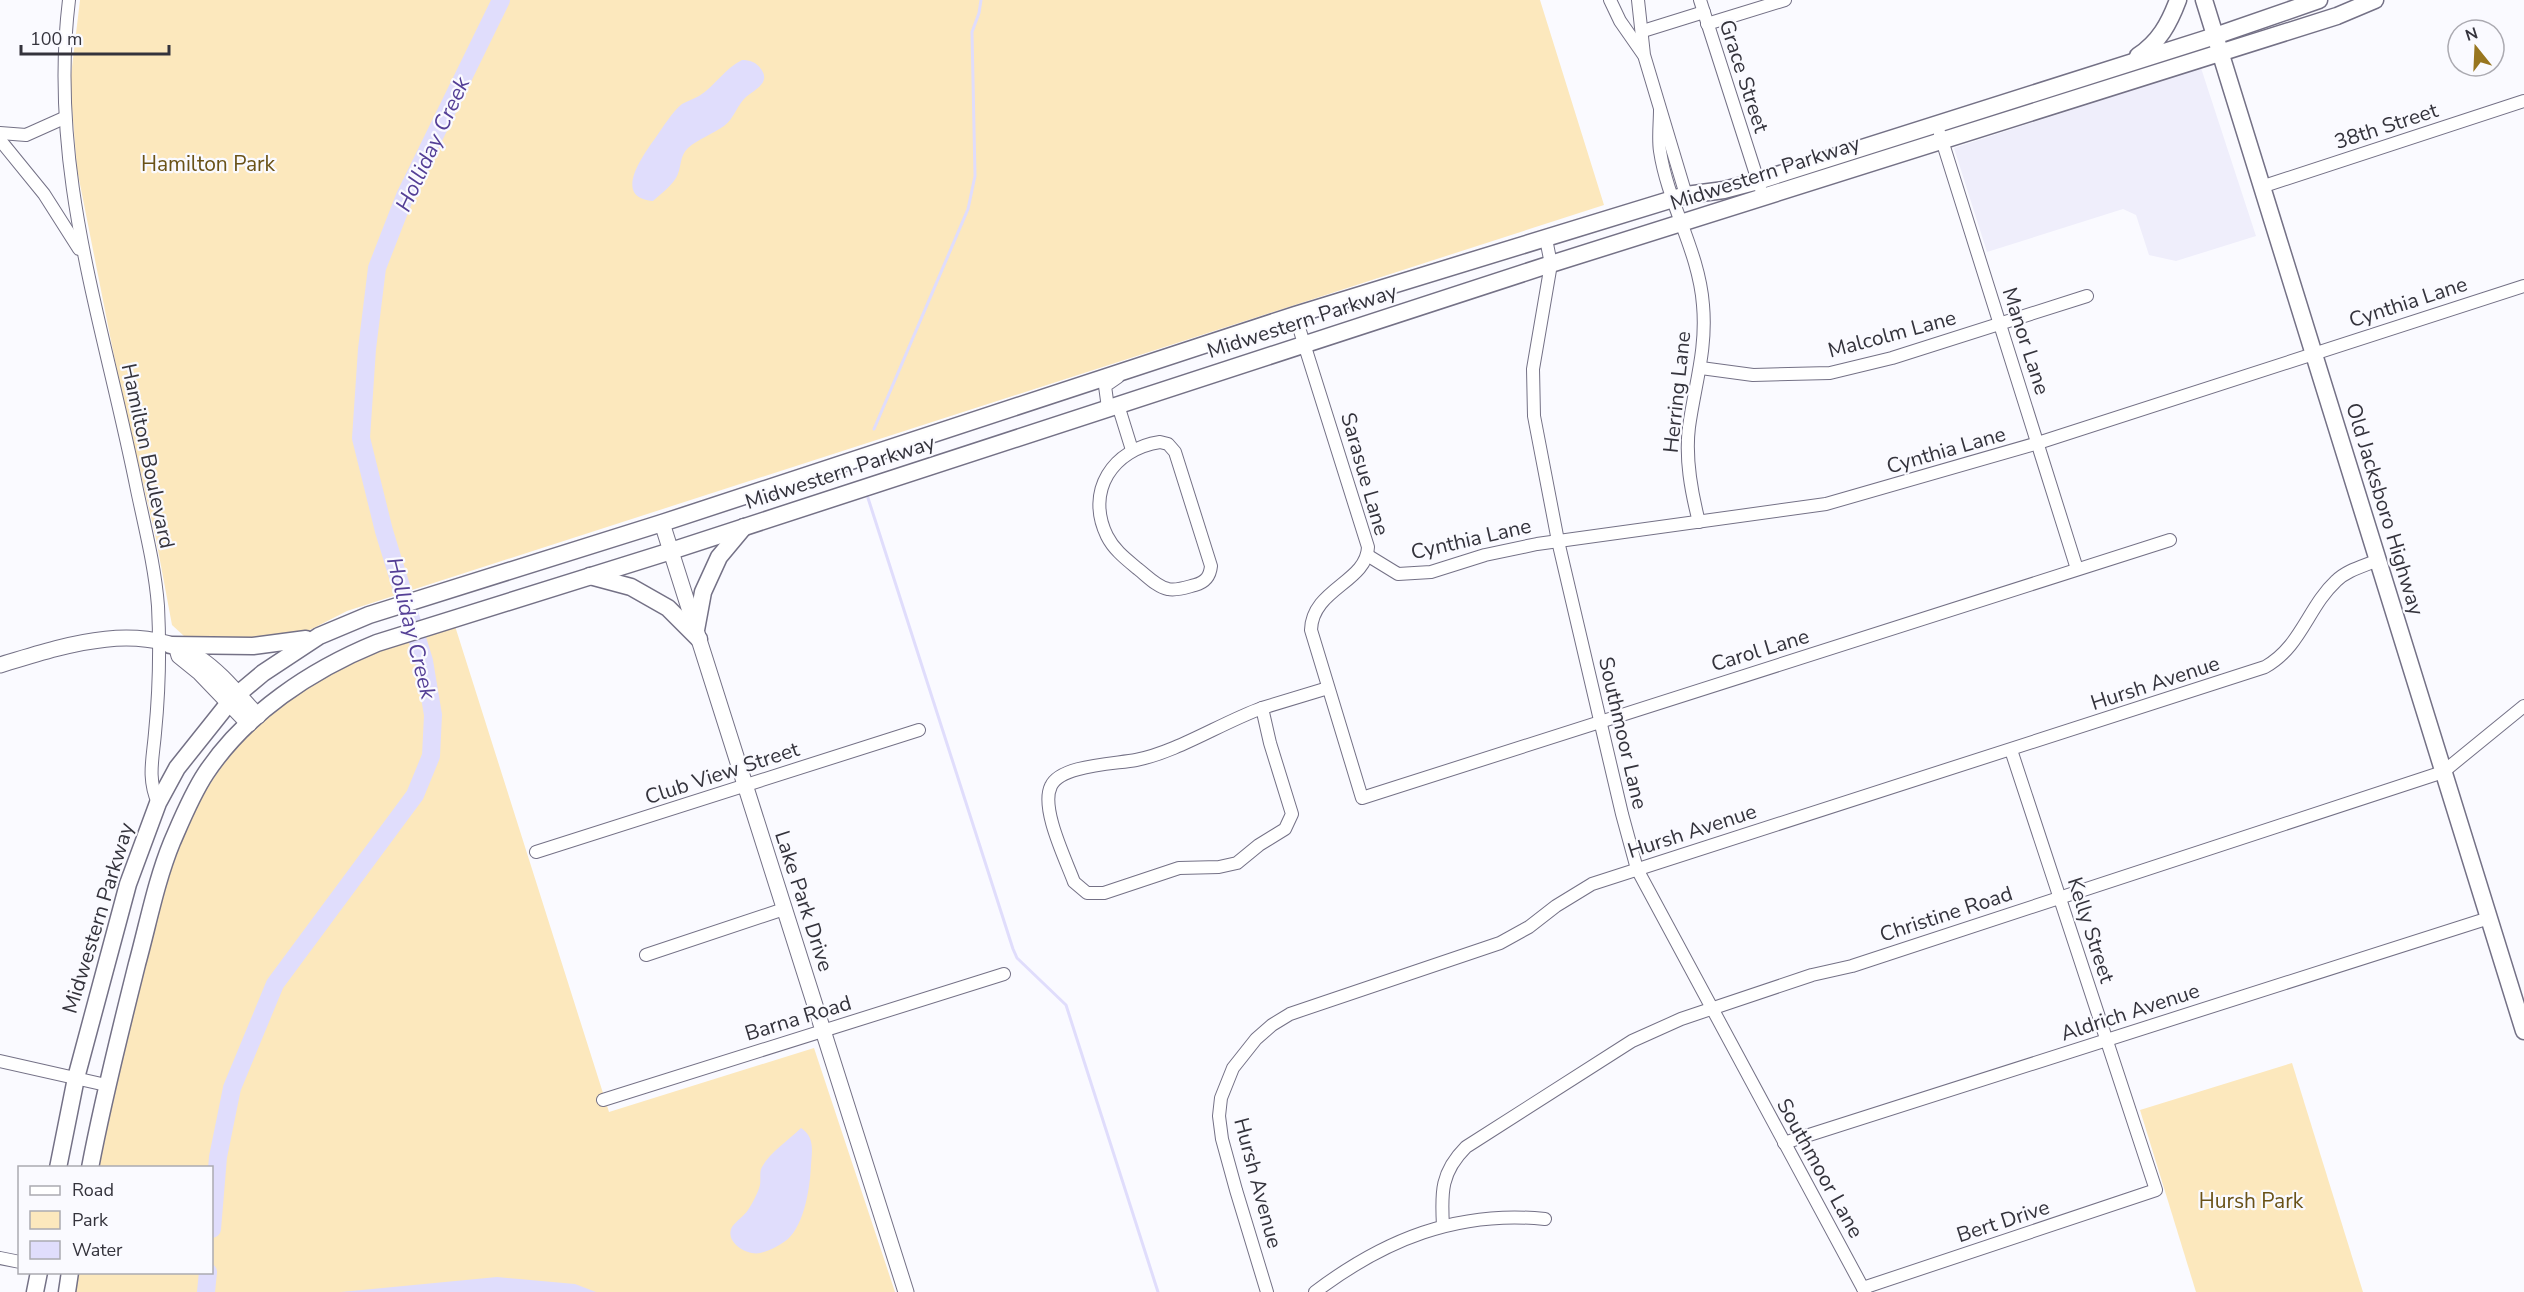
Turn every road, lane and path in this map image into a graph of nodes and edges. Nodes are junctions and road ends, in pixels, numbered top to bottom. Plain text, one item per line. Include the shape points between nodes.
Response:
1 (69, 0) edge
2 (1610, 0) edge
3 (1638, 0) edge
4 (1785, 0) edge
5 (2178, 0) edge
6 (2204, 0) edge
7 (2319, 0) edge
8 (2375, 0) edge
9 (1704, 12) edge
10 (1643, 31) junction
11 (2215, 36) junction
12 (2220, 53) junction
13 (1644, 56) junction
14 (2126, 64) junction
15 (2524, 101) edge
16 (64, 118) junction
17 (1937, 124) junction
18 (0, 133) edge
19 (0, 140) edge
20 (1942, 141) junction
21 (2261, 187) junction
22 (1761, 189) junction
23 (1679, 197) junction
24 (1681, 223) junction
25 (1546, 239) junction
26 (86, 260) junction
27 (1551, 264) junction
28 (2524, 286) edge
29 (2087, 296) dead end
30 (1295, 315) junction
31 (2000, 324) junction
32 (1304, 344) junction
33 (2313, 354) junction
34 (1163, 358) junction
35 (1701, 368) junction
36 (1113, 406) junction
37 (2038, 443) junction
38 (1132, 450) junction
39 (1699, 522) junction
40 (662, 523) junction
41 (744, 527) junction
42 (2170, 540) dead end
43 (1558, 541) junction
44 (671, 551) junction
45 (1367, 555) junction
46 (2378, 560) junction
47 (2077, 569) junction
48 (589, 576) junction
49 (697, 634) junction
50 (319, 636) junction
51 (168, 645) junction
52 (0, 665) edge
53 (1328, 688) junction
54 (234, 698) junction
55 (2524, 706) edge
56 (1262, 708) junction
57 (253, 720) junction
58 (1600, 723) junction
59 (919, 730) dead end
60 (2011, 750) junction
61 (2443, 772) junction
62 (745, 786) junction
63 (1362, 798) joint
64 (158, 803) junction
65 (536, 852) dead end
66 (1637, 869) junction
67 (2060, 896) junction
68 (784, 909) junction
69 (2489, 918) junction
70 (646, 955) dead end
71 (1004, 974) dead end
72 (1712, 1008) junction
73 (823, 1031) junction
74 (2524, 1031) edge
75 (2107, 1040) junction
76 (0, 1061) edge
77 (76, 1078) junction
78 (106, 1085) junction
79 (603, 1100) dead end
80 (1784, 1143) junction
81 (58, 1166) edge
82 (90, 1166) edge
83 (2156, 1190) joint
84 (1545, 1220) dead end
85 (1443, 1226) junction
86 (0, 1258) edge
87 (18, 1262) edge
88 (39, 1274) edge
89 (70, 1274) edge
90 (1864, 1290) edge
91 (35, 1292) edge
92 (66, 1292) edge
93 (906, 1292) edge
94 (1267, 1292) edge
95 (1315, 1292) edge

1 - 16 street, Hamilton Boulevard via 64,42
2 - 13 street
3 - 10 street
4 - 9 street
5 - 14 main road via 2167,27 2150,49
6 - 11 main road, Old Jacksboro Highway
7 - 11 main road, Midwestern Parkway
8 - 12 main road, Midwestern Parkway
9 - 10 street
9 - 22 street, Grace Street
10 - 13 street
11 - 12 main road, Old Jacksboro Highway
11 - 14 main road, Midwestern Parkway
12 - 20 main road, Midwestern Parkway
12 - 21 main road, Old Jacksboro Highway
13 - 23 street, Herring Lane
14 - 17 main road, Midwestern Parkway
15 - 21 street, 38th Street
16 - 18 street via 27,135
16 - 26 street, Hamilton Boulevard via 72,195
17 - 20 street, Manor Lane
17 - 22 main road, Midwestern Parkway
19 - 26 street via 44,194
20 - 22 main road, Midwestern Parkway
20 - 31 street, Manor Lane
21 - 33 main road, Old Jacksboro Highway
22 - 23 main road, Midwestern Parkway
22 - 24 main road, Midwestern Parkway
23 - 24 street, Herring Lane
23 - 25 main road, Midwestern Parkway
24 - 27 main road, Midwestern Parkway
24 - 35 street, Herring Lane via 1703,302
25 - 27 street, Southmoor Lane
25 - 30 main road, Midwestern Parkway
26 - 51 street, Hamilton Boulevard
27 - 32 main road, Midwestern Parkway
27 - 43 street, Southmoor Lane via 1533,369 1534,416
28 - 33 street, Cynthia Lane
29 - 31 street, Malcolm Lane
30 - 32 street, Sarasue Lane
30 - 34 main road, Midwestern Parkway
31 - 35 street, Malcolm Lane via 1830,373 1753,375
31 - 37 street, Manor Lane
32 - 36 main road, Midwestern Parkway
32 - 45 street, Sarasue Lane via 1365,537
33 - 37 street, Cynthia Lane
33 - 46 main road, Old Jacksboro Highway
34 - 36 street via 1105,386
34 - 40 main road, Midwestern Parkway
35 - 39 street, Herring Lane via 1688,441 1690,484
36 - 38 street
36 - 41 main road, Midwestern Parkway
37 - 39 street, Cynthia Lane via 1826,504
37 - 47 street, Manor Lane
38 - 38 street via 1112,468 1101,491 1102,523 1108,537 1117,552 1159,586 1178,589 1200,584 1207,580 1211,566 1175,452 1160,442
39 - 43 street, Cynthia Lane
40 - 44 street, Lake Park Drive
40 - 50 main road, Midwestern Parkway via 369,615
41 - 44 main road, Midwestern Parkway
41 - 49 main road via 719,557 703,592
42 - 47 street, Carol Lane
43 - 45 street, Cynthia Lane via 1506,549 1413,574 1398,574
43 - 58 street, Southmoor Lane
44 - 48 main road, Midwestern Parkway
44 - 49 street, Lake Park Drive
45 - 53 street, Sarasue Lane via 1358,569 1320,603 1311,621
46 - 60 street, Hursh Avenue via 2337,579 2287,652 2265,667
46 - 61 main road, Old Jacksboro Highway
47 - 58 street, Carol Lane
48 - 49 main road via 631,587 668,608
48 - 57 main road, Midwestern Parkway via 377,643 324,668 286,692
49 - 62 street, Lake Park Drive
50 - 51 main road via 253,646
50 - 54 main road, Midwestern Parkway via 263,673
51 - 52 street via 96,640
51 - 54 street via 202,659
51 - 64 street, Hamilton Boulevard via 150,774
53 - 56 street
53 - 63 street, Sarasue Lane
54 - 57 street
54 - 64 main road, Midwestern Parkway via 183,759
55 - 61 street, Christine Road
56 - 56 street via 1148,758 1085,767 1055,780 1049,793 1053,823 1074,882 1087,893 1104,893 1179,868 1236,863 1285,829 1292,814
57 - 78 main road, Midwestern Parkway via 206,774 171,844
58 - 63 street, Carol Lane
58 - 66 street, Southmoor Lane
59 - 62 street, Club View Street
60 - 66 street, Hursh Avenue
60 - 67 street, Kelly Street
61 - 67 street, Christine Road
61 - 69 main road, Old Jacksboro Highway
62 - 65 street, Club View Street
62 - 68 street, Lake Park Drive
64 - 77 main road, Midwestern Parkway via 128,884
66 - 72 street, Southmoor Lane
66 - 94 street, Hursh Avenue via 1579,891 1500,943 1290,1014 1256,1039 1233,1068 1221,1098 1220,1116 1222,1139
67 - 72 street, Christine Road
67 - 75 street, Kelly Street
68 - 70 street
68 - 73 street, Lake Park Drive
69 - 74 main road, Old Jacksboro Highway
69 - 75 street, Aldrich Avenue
71 - 73 street, Barna Road
72 - 80 street, Southmoor Lane
72 - 85 street, Christine Road via 1632,1041 1466,1147 1446,1174 1441,1200
73 - 79 street, Barna Road
73 - 93 street, Lake Park Drive
75 - 80 street, Aldrich Avenue
75 - 83 street, Kelly Street
76 - 77 street
77 - 78 street
77 - 81 main road, Midwestern Parkway
78 - 82 main road, Midwestern Parkway
80 - 90 street, Southmoor Lane
83 - 90 street, Bert Drive
84 - 85 street via 1500,1217
85 - 95 street via 1369,1254
86 - 87 street
88 - 91 main road
89 - 92 main road

